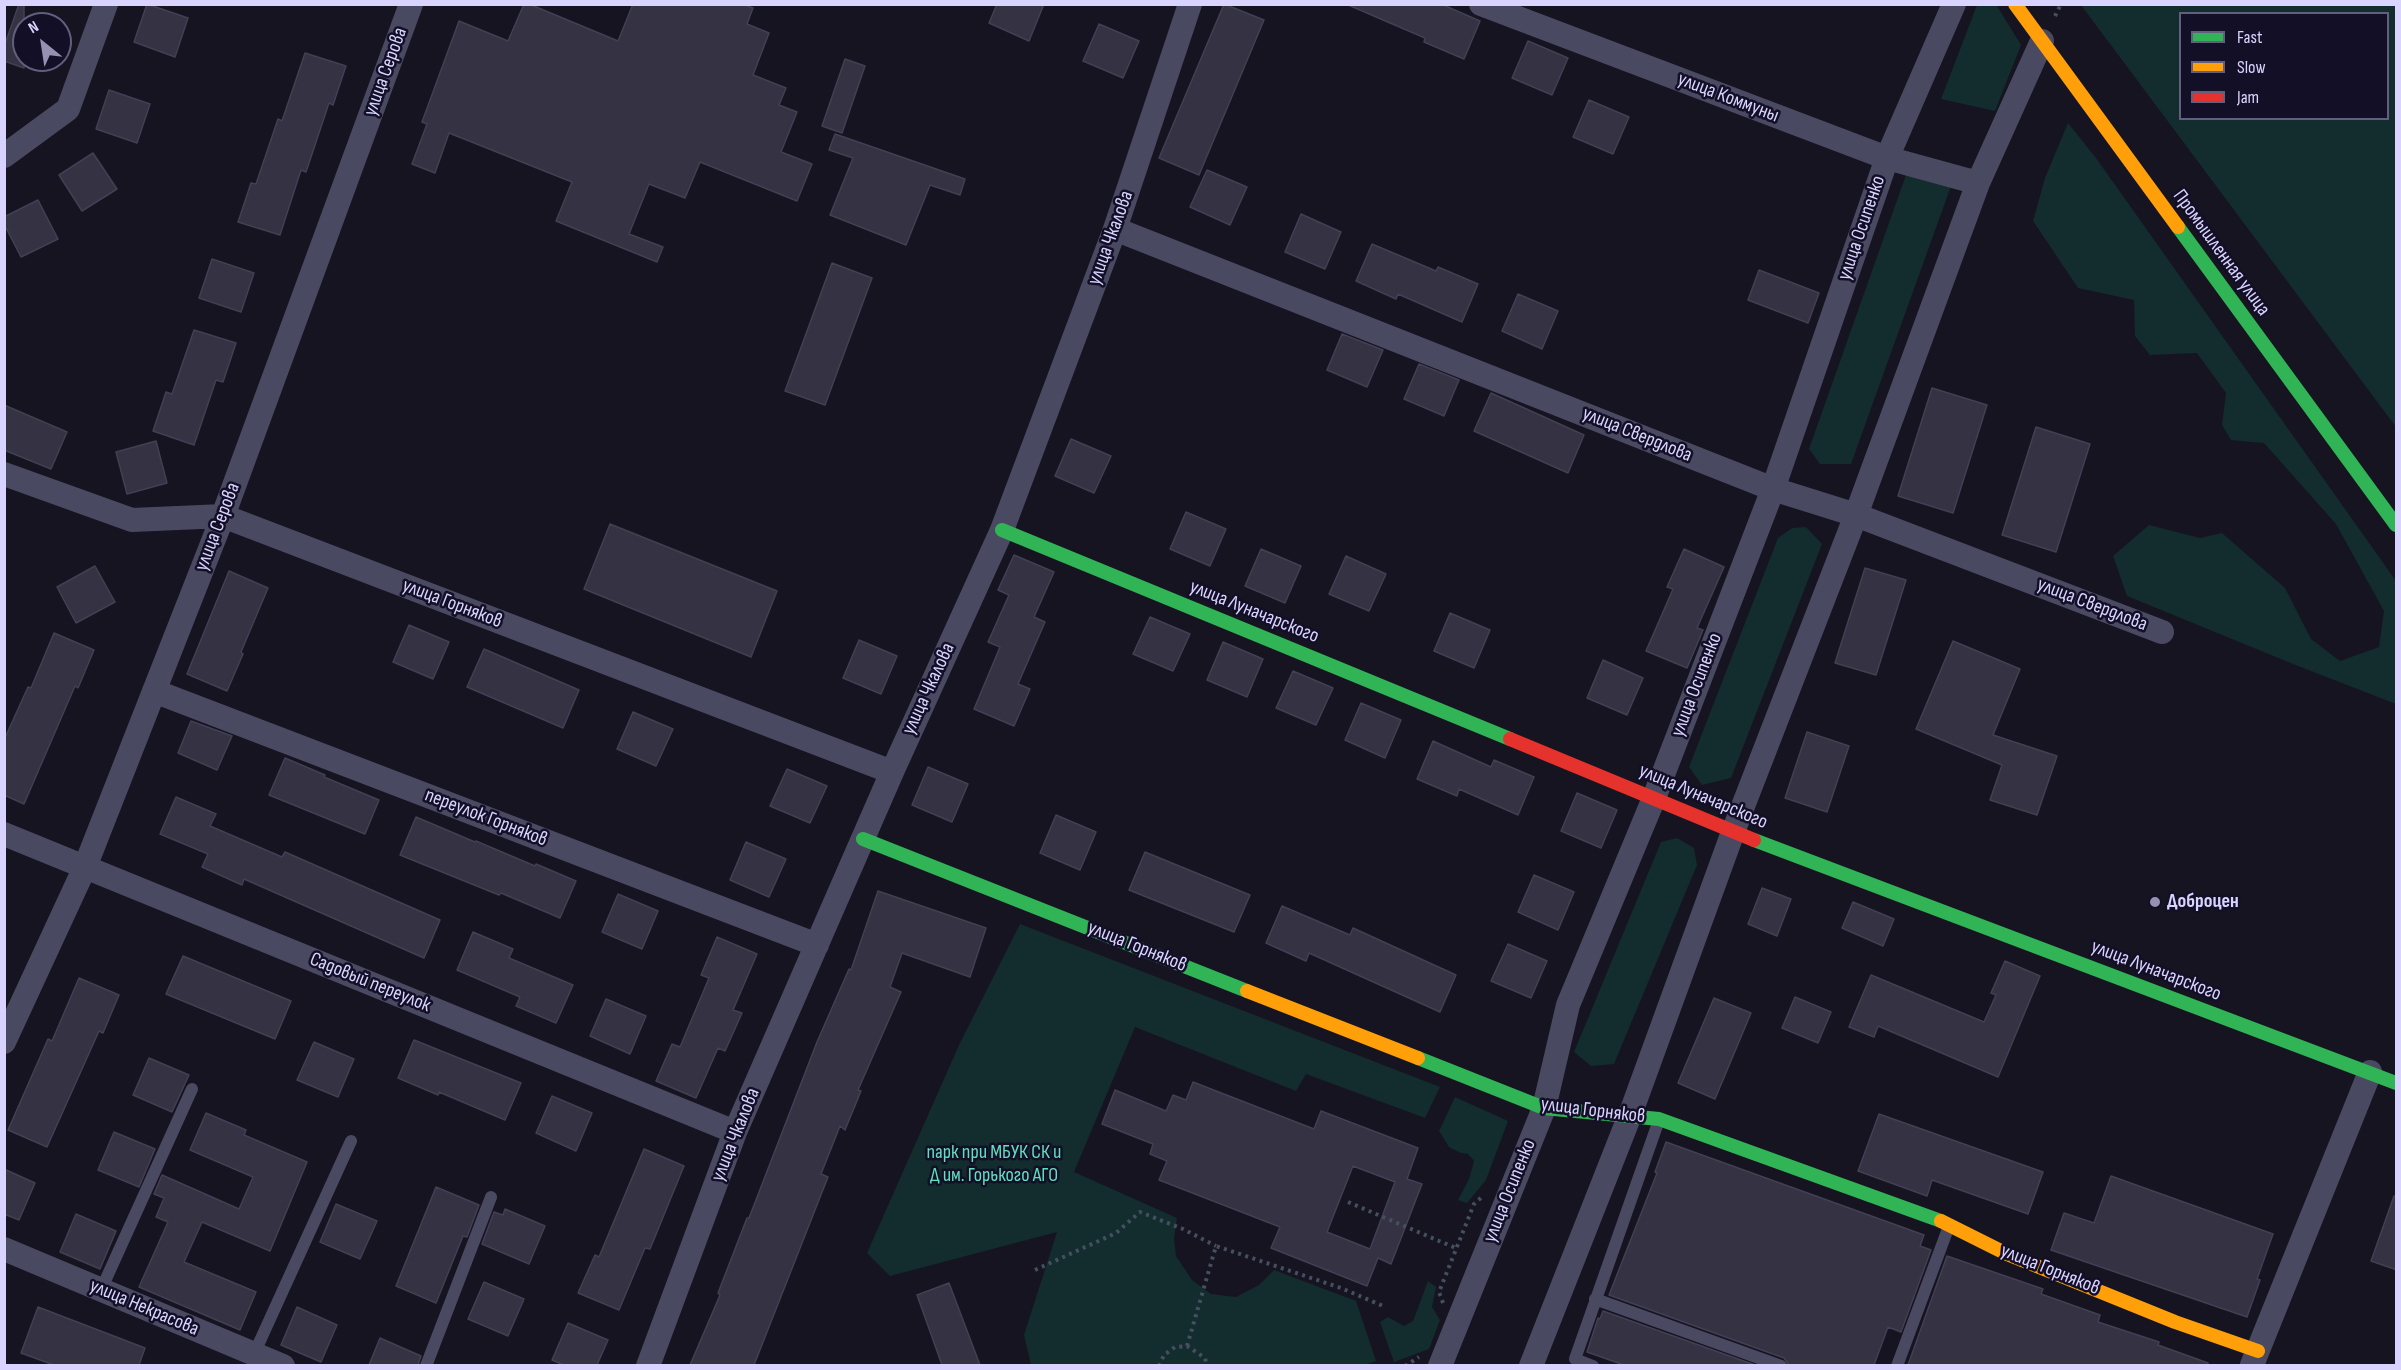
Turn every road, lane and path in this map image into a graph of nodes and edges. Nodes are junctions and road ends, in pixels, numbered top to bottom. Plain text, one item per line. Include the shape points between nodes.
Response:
1 (106, 4) edge
2 (411, 4) edge
3 (1481, 4) edge
4 (1954, 4) edge
5 (2014, 4) edge
6 (1186, 6) edge
7 (2042, 41) junction
8 (4, 156) edge
9 (1887, 158) junction
10 (1978, 183) junction
11 (1115, 229) junction
12 (4, 474) edge
13 (1773, 489) junction
14 (1856, 515) junction
15 (223, 516) junction
16 (2397, 525) edge
17 (1002, 530) junction
18 (2162, 632) dead end
19 (154, 691) junction
20 (892, 772) junction
21 (1654, 798) junction
22 (1733, 832) junction
23 (4, 834) edge
24 (863, 839) junction
25 (85, 867) junction
26 (817, 945) junction
27 (4, 1042) edge
28 (2370, 1072) junction
29 (2397, 1083) edge
30 (192, 1089) dead end
31 (1544, 1108) junction
32 (1630, 1115) junction
33 (1659, 1119) junction
34 (735, 1132) junction
35 (351, 1141) dead end
36 (491, 1197) dead end
37 (1348, 1202) dead end
38 (1949, 1224) junction
39 (1216, 1246) junction
40 (4, 1249) edge
41 (1458, 1249) dead end
42 (1035, 1270) dead end
43 (101, 1290) junction
44 (1595, 1299) junction
45 (1383, 1306) dead end
46 (1187, 1346) junction
47 (254, 1353) junction
48 (2255, 1358) edge
49 (283, 1365) edge
50 (426, 1365) edge
51 (648, 1365) edge
52 (1159, 1365) edge
53 (1207, 1365) edge
54 (1440, 1365) edge
55 (1531, 1365) edge
56 (1593, 1365) edge
57 (1781, 1365) edge
58 (1898, 1365) edge

1 - 8 street via 68,110
2 - 15 street, улица Серова
3 - 9 street, улица Коммуны
4 - 9 street, улица Осипенко
5 - 7 street, Промышленная улица
6 - 11 street, улица Чкалова
7 - 10 street
7 - 16 street, Промышленная улица
9 - 10 street, улица Коммуны
9 - 13 street, улица Осипенко
10 - 14 street
11 - 13 street, улица Свердлова
11 - 17 street, улица Чкалова
12 - 15 street, улица Горняков via 132,520
13 - 14 street, улица Свердлова
13 - 21 street, улица Осипенко
14 - 18 street, улица Свердлова
14 - 22 street
15 - 19 street, улица Серова
15 - 20 street, улица Горняков
17 - 20 street, улица Чкалова
17 - 21 street, улица Луначарского
19 - 25 street, улица Серова
19 - 26 street, переулок Горняков
20 - 24 street, улица Чкалова
21 - 22 street, улица Луначарского
21 - 31 street, улица Осипенко via 1568,1005
22 - 28 street, улица Луначарского
22 - 32 street
23 - 25 street, Садовый переулок
24 - 26 street, улица Чкалова
24 - 31 street, улица Горняков
25 - 27 street, улица Серова
25 - 34 street, Садовый переулок
26 - 34 street, улица Чкалова
28 - 29 street, улица Луначарского
28 - 48 street
30 - 43 lane
31 - 32 street, улица Горняков
31 - 54 street, улица Осипенко
32 - 33 street, улица Горняков
32 - 55 street
33 - 38 street, улица Горняков
33 - 44 lane
34 - 51 street, улица Чкалова
35 - 47 lane
36 - 50 lane
37 - 41 path
38 - 48 street, улица Горняков via 2007,1254
38 - 58 lane
39 - 42 path via 1140,1212 1116,1233
39 - 45 path
39 - 46 path
40 - 43 street, улица Некрасова
43 - 47 street, улица Некрасова
44 - 56 lane via 1575,1359
44 - 57 lane
46 - 52 path via 1175,1347
46 - 53 path via 1205,1358
47 - 49 street, улица Некрасова

